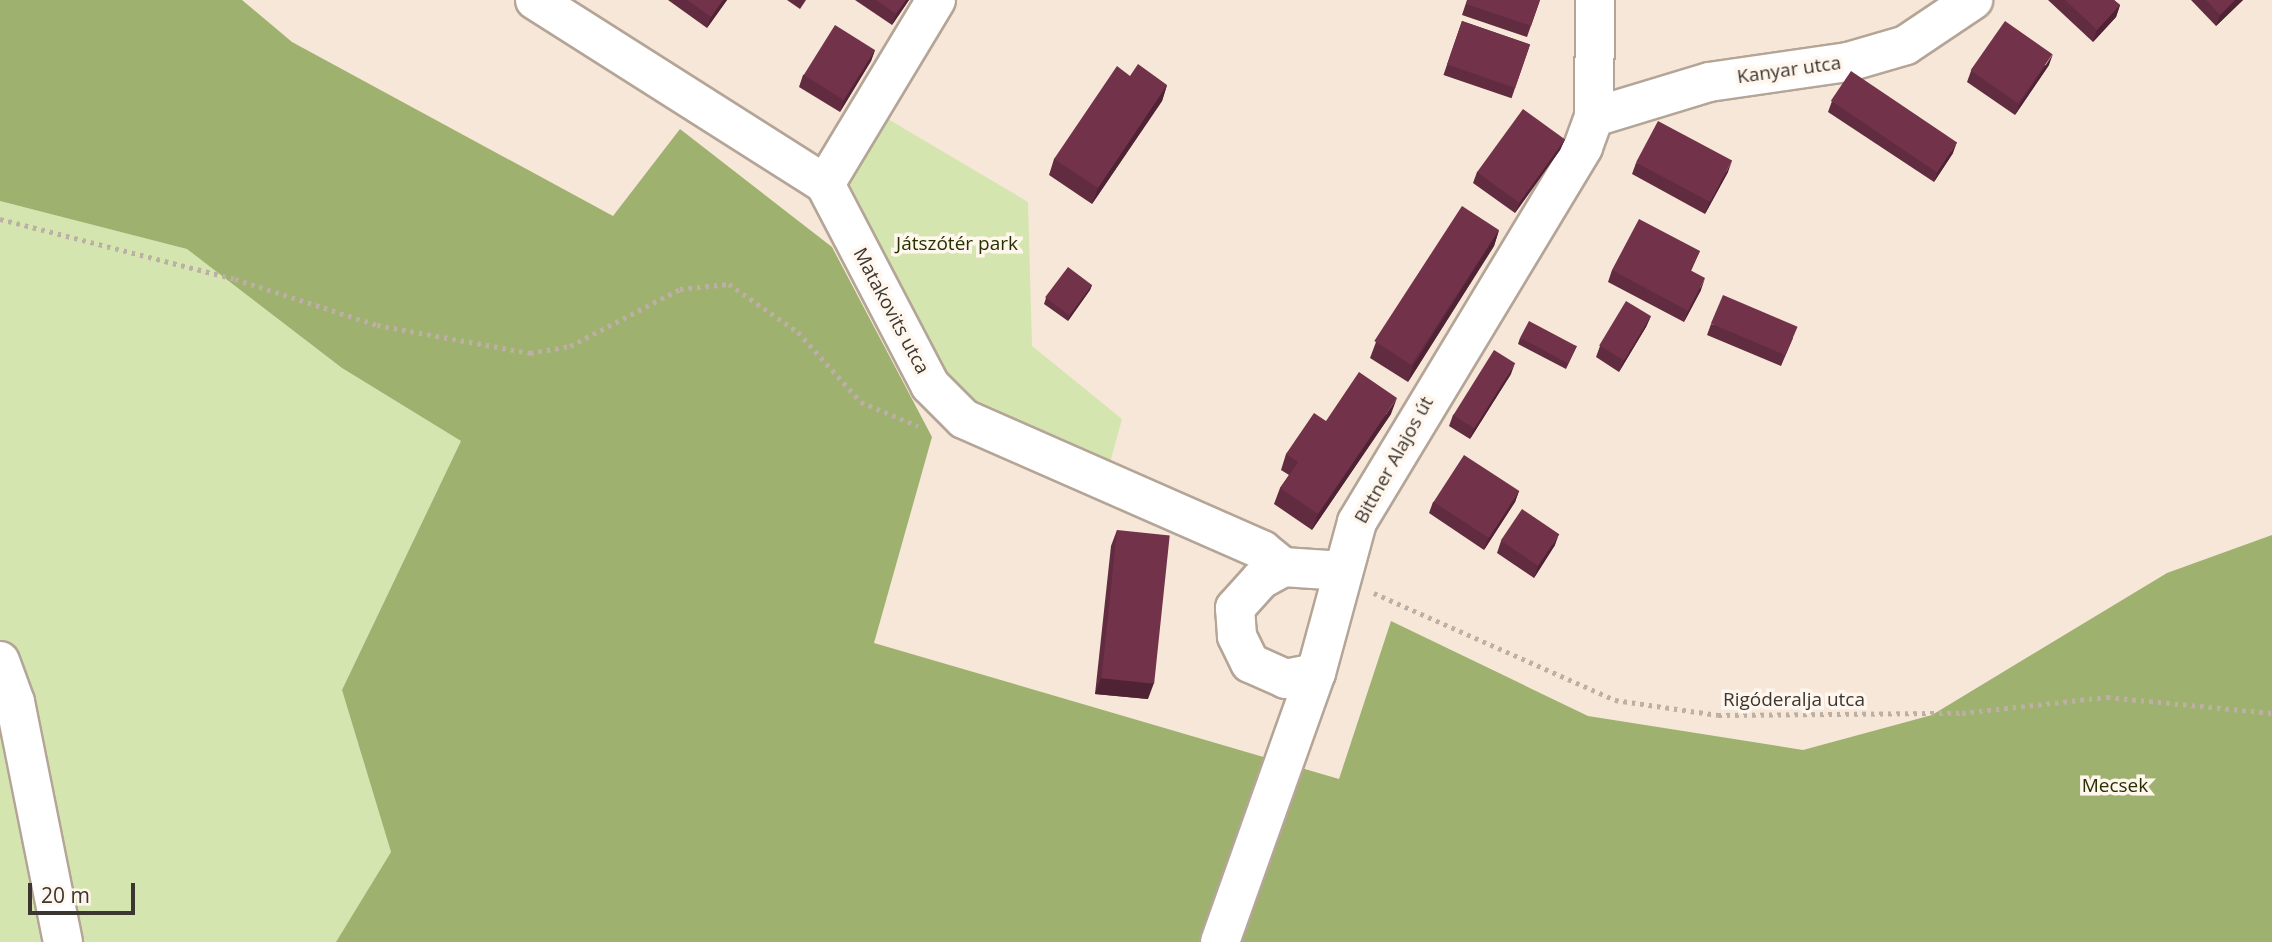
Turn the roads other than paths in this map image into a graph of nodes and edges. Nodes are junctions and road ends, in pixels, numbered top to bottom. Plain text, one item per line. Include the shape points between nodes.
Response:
1 (536, 0) edge
2 (936, 0) edge
3 (1595, 0) edge
4 (1973, 0) edge
5 (1594, 117) junction
6 (825, 184) junction
7 (1283, 567) junction
8 (1341, 576) junction
9 (0, 662) edge
10 (1316, 673) junction
11 (63, 942) edge
12 (1220, 942) edge

1 - 6 street
2 - 6 street
3 - 5 street, Bittner Alajos út
4 - 5 street, Kanyar utca via 1906,45 1849,62 1709,82
5 - 8 street, Bittner Alajos út via 1583,147 1357,522
6 - 7 street, Matakovits utca via 930,385 964,419 1262,550
7 - 8 street
7 - 10 street via 1235,608 1237,636 1250,663 1266,674 1286,679
8 - 10 street, Bittner Alajos út
9 - 11 street via 15,702
10 - 12 street, Bittner Alajos út

